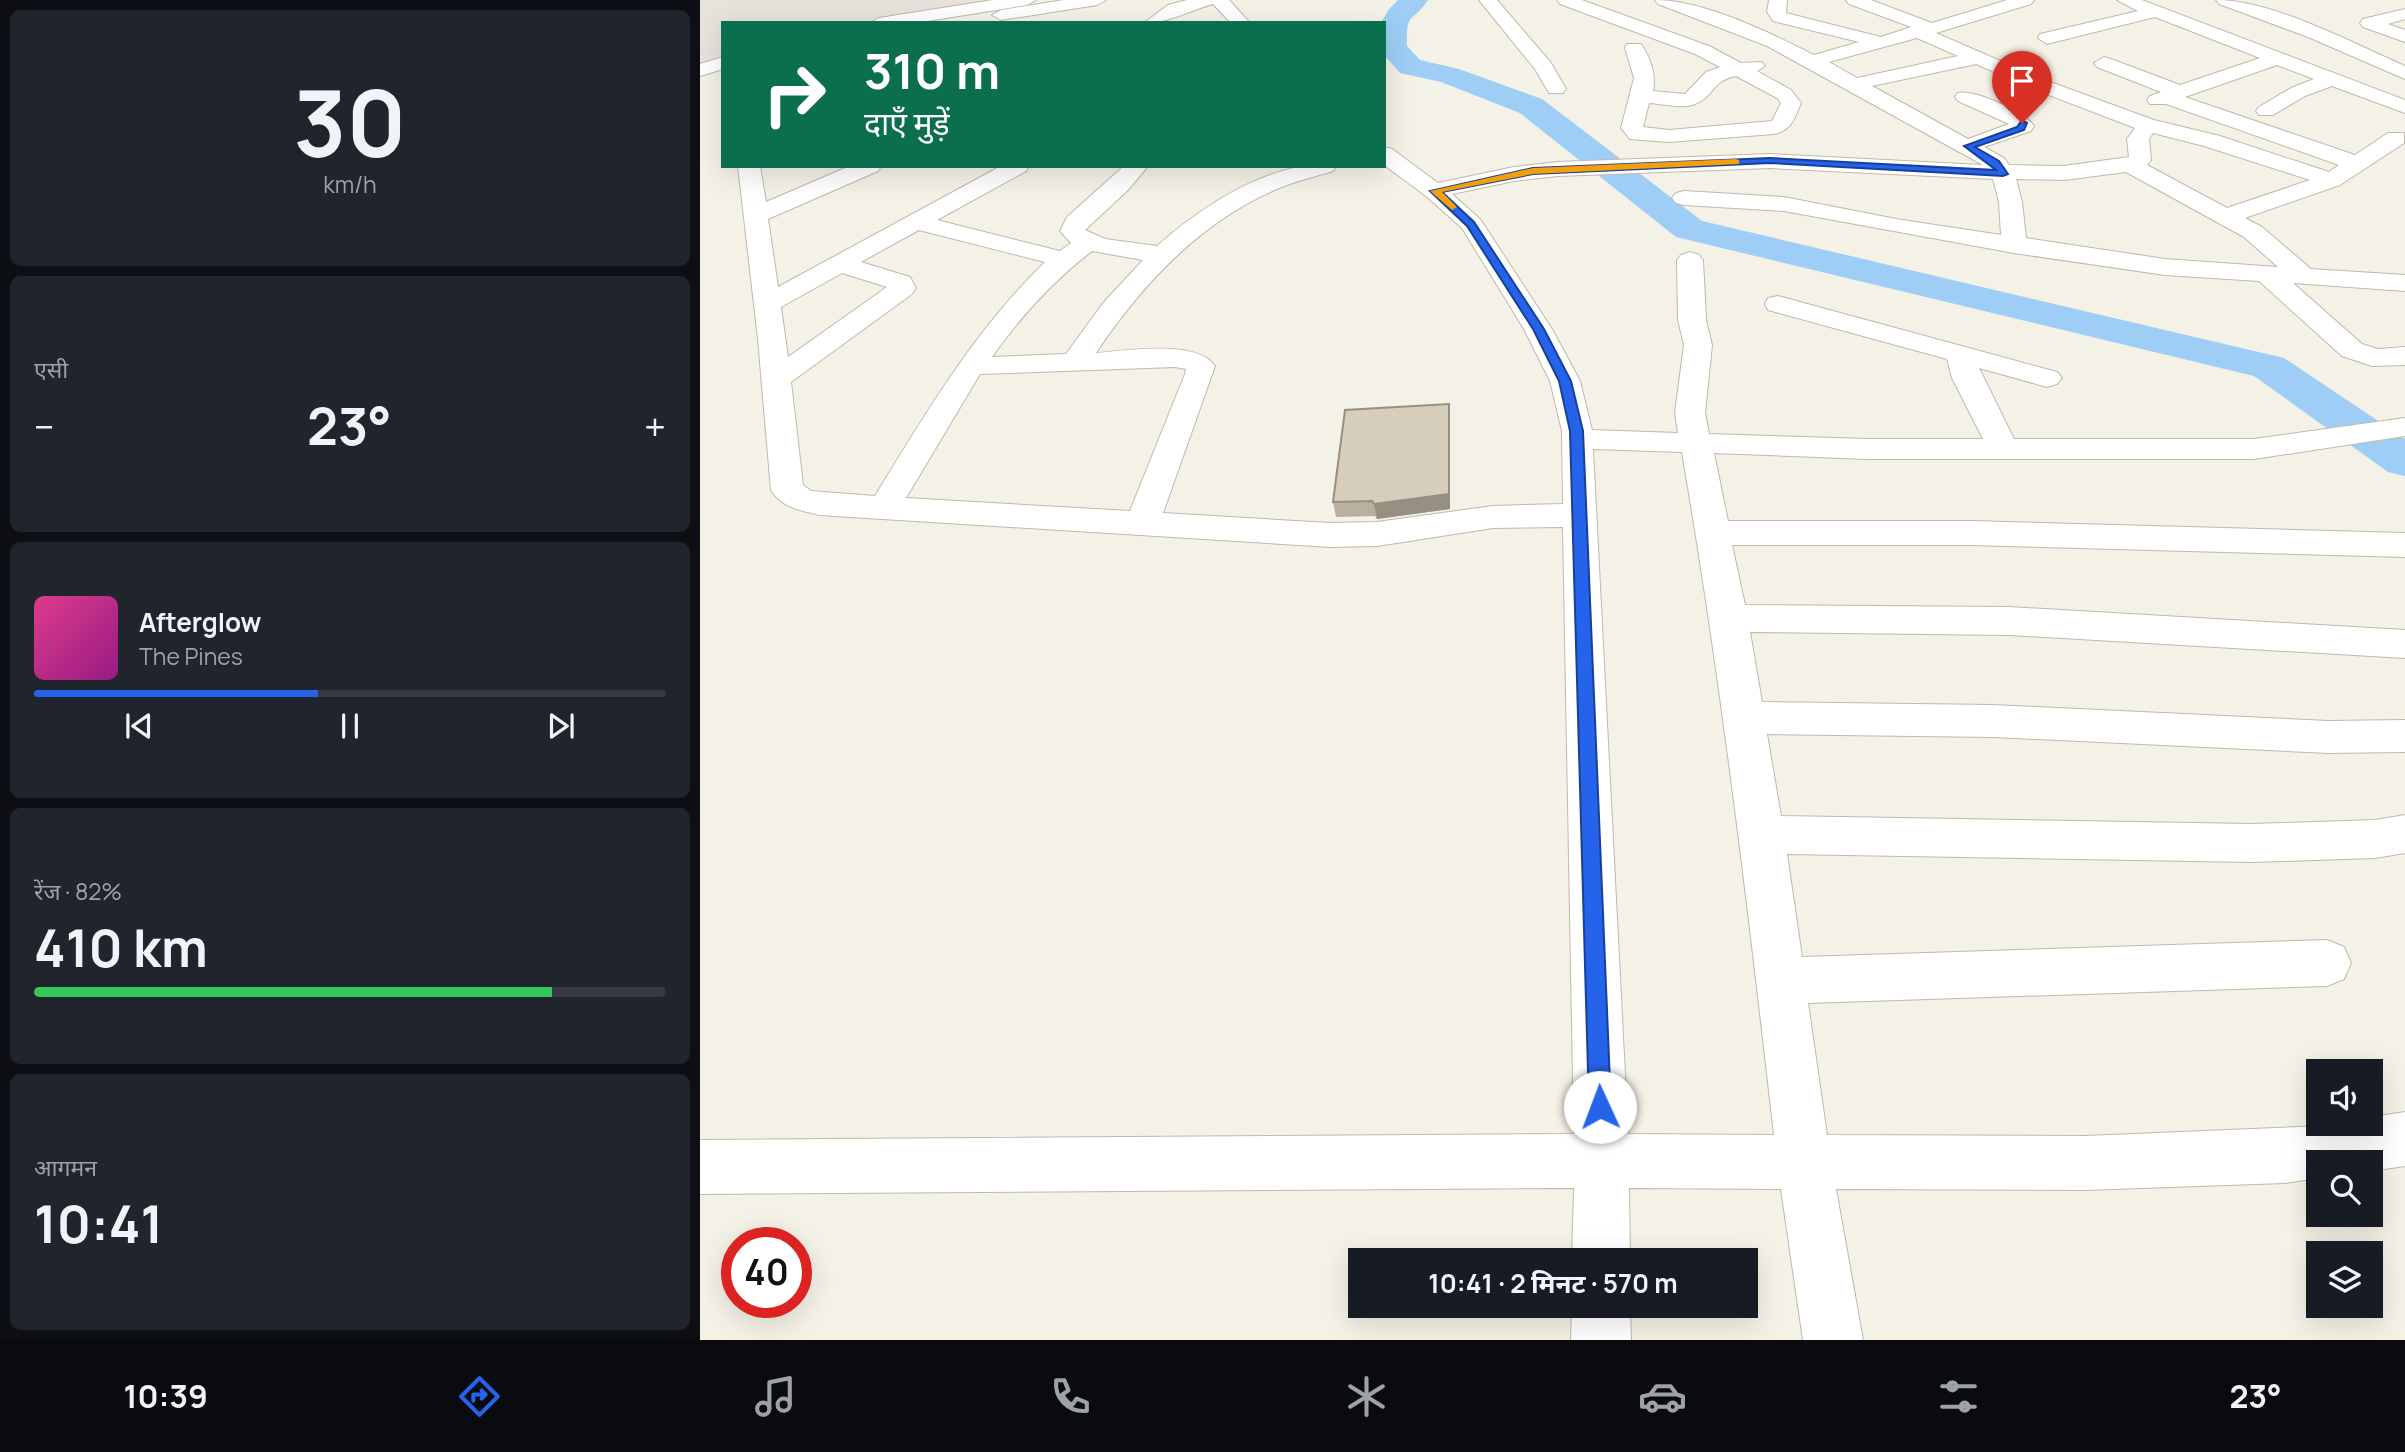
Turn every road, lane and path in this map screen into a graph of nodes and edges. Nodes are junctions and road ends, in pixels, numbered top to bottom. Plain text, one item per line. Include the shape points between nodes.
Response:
1 (1027, 0) edge
2 (1207, 0) edge
3 (1219, 0) edge
4 (1488, 0) edge
5 (1566, 0) edge
6 (1664, 0) edge
7 (1778, 0) edge
8 (1855, 0) edge
9 (2021, 0) edge
10 (2126, 0) edge
11 (2225, 0) edge
12 (2385, 4) dead end
13 (1095, 8) edge
14 (2155, 12) junction
15 (2405, 12) edge
16 (892, 21) edge
17 (976, 21) edge
18 (1070, 21) edge
19 (1156, 21) edge
20 (1239, 21) edge
21 (1924, 29) junction
22 (2405, 36) edge
23 (2047, 38) dead end
24 (1880, 42) junction
25 (1634, 48) dead end
26 (1976, 58) junction
27 (1807, 59) junction
28 (2275, 59) junction
29 (2104, 63) dead end
30 (1735, 69) junction
31 (2403, 71) edge
32 (2331, 79) junction
33 (1854, 84) junction
34 (1556, 89) dead end
35 (2173, 94) junction
36 (1639, 96) junction
37 (1965, 97) dead end
38 (2405, 107) edge
39 (2266, 111) dead end
40 (2124, 116) junction
41 (2147, 125) junction
42 (1669, 136) junction
43 (2396, 138) dead end
44 (1968, 146) junction
45 (1386, 155) edge
46 (2358, 164) junction
47 (2130, 165) junction
48 (1661, 167) junction
49 (749, 168) edge
50 (865, 168) edge
51 (1015, 168) edge
52 (1135, 168) edge
53 (1310, 168) edge
54 (1288, 171) edge
55 (2003, 174) junction
56 (2332, 180) junction
57 (1434, 191) junction
58 (1684, 198) dead end
59 (756, 215) junction
60 (2227, 216) junction
61 (919, 223) junction
62 (1088, 242) junction
63 (2014, 245) junction
64 (1160, 254) junction
65 (1062, 259) junction
66 (1690, 260) dead end
67 (840, 264) junction
68 (2268, 275) junction
69 (2304, 276) junction
70 (2366, 279) junction
71 (2405, 283) edge
72 (768, 303) junction
73 (1778, 304) dead end
74 (2405, 309) edge
75 (1960, 354) junction
76 (2405, 356) edge
77 (1075, 362) junction
78 (972, 366) junction
79 (2047, 378) dead end
80 (776, 379) junction
81 (2405, 427) edge
82 (1577, 439) junction
83 (1694, 442) junction
84 (2003, 448) junction
85 (884, 508) junction
86 (1579, 515) junction
87 (1142, 525) junction
88 (1713, 533) junction
89 (2405, 545) edge
90 (1729, 618) junction
91 (2405, 644) edge
92 (1744, 718) junction
93 (2405, 736) edge
94 (2405, 834) edge
95 (1762, 835) junction
96 (2327, 963) dead end
97 (1781, 981) junction
98 (2405, 1139) edge
99 (1602, 1161) junction
100 (1804, 1161) junction
101 (700, 1167) edge
102 (1601, 1248) edge
103 (1601, 1318) edge
104 (1601, 1340) edge
105 (1833, 1340) edge

1 - 16 street
2 - 19 street via 1174,9
3 - 20 street
4 - 34 street via 1544,67
5 - 30 street via 1702,50
6 - 27 street
7 - 24 street via 1779,17
8 - 21 street
9 - 21 street
10 - 14 street
11 - 31 street
12 - 15 street
13 - 17 street
13 - 18 street
14 - 23 street
14 - 28 street
15 - 22 street via 2370,23
21 - 24 street
21 - 26 street
24 - 27 street
25 - 36 street via 1646,70
26 - 33 street
26 - 40 street
27 - 30 street
27 - 33 street
28 - 32 street
28 - 35 street
29 - 35 street
30 - 36 street via 1713,76 1688,100
30 - 42 street via 1789,98 1781,125
32 - 38 street
32 - 39 street
33 - 44 street
35 - 40 street
35 - 46 street
36 - 42 street via 1634,132
37 - 44 street via 2023,125
40 - 41 street
41 - 47 street via 2138,139 2140,160
41 - 56 street
42 - 48 street
43 - 46 street
44 - 55 street via 1996,163
45 - 57 street
46 - 56 street
47 - 55 street
47 - 60 street
48 - 55 street via 1812,161
48 - 57 street via 1558,169
49 - 59 street
50 - 59 street
51 - 61 street
52 - 62 street via 1121,186 1076,222 1072,231
53 - 54 street
54 - 64 street
55 - 63 street via 2012,202
56 - 60 street
57 - 82 street via 1471,224 1538,329 1565,381
58 - 63 street via 1784,204
59 - 72 street
60 - 69 street
61 - 65 street
61 - 67 street
62 - 64 street
62 - 65 street
63 - 68 street via 2165,267
64 - 77 street via 1109,310
65 - 78 street via 1002,322
66 - 83 street via 1692,320 1698,345 1690,413
67 - 72 street
67 - 80 street via 901,283 903,288
68 - 69 street
68 - 76 street via 2352,350 2378,359
69 - 70 street
70 - 71 street
70 - 74 street
72 - 80 street
73 - 75 street
75 - 79 street
75 - 84 street via 1967,378
77 - 78 street
77 - 87 street via 1175,358 1200,366
78 - 85 street
80 - 85 street via 787,490 819,504
81 - 84 street via 2254,449
82 - 83 street
82 - 86 street
83 - 84 street via 1867,449
83 - 88 street
85 - 87 street
86 - 87 street via 1493,517 1377,534
86 - 99 street
88 - 89 street via 1971,533
88 - 90 street
90 - 91 street via 2009,621
90 - 92 street
92 - 93 street via 1993,721 2208,733
92 - 95 street
94 - 95 street via 2252,843
95 - 97 street
96 - 97 street
97 - 100 street
98 - 100 street via 2285,1156 2085,1163
99 - 100 street
99 - 101 street
99 - 102 street
100 - 105 street
103 - 104 street

